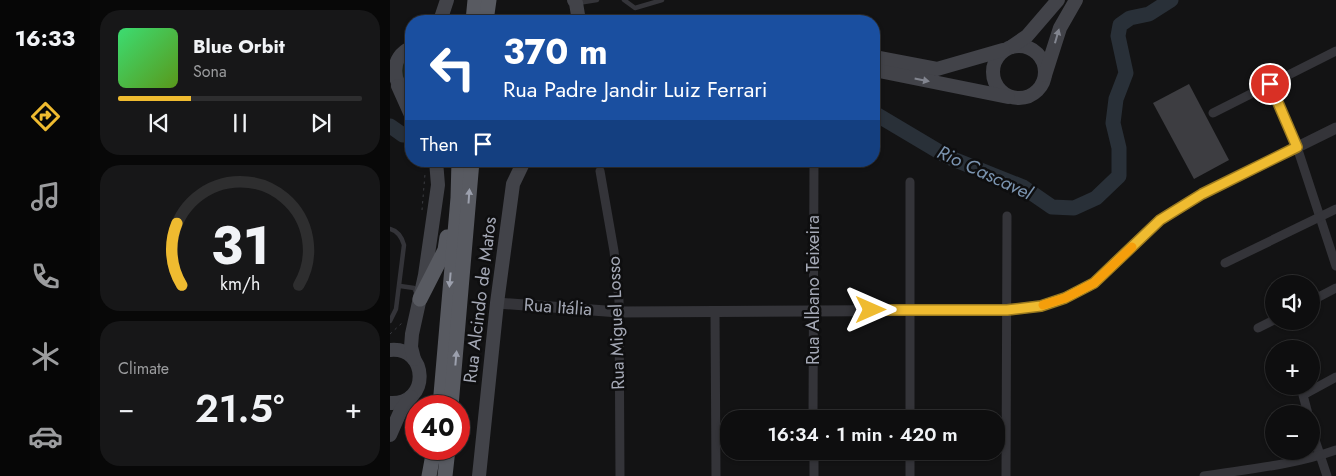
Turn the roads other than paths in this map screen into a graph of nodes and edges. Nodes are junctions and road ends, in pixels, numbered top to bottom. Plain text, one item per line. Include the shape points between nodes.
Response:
1 (447, 0) edge
2 (475, 0) edge
3 (489, 0) edge
4 (597, 0) edge
5 (624, 0) edge
6 (662, 0) edge
7 (1058, 0) edge
8 (1076, 0) edge
9 (574, 1) edge
10 (442, 15) edge
11 (474, 15) edge
12 (487, 15) edge
13 (571, 15) edge
14 (578, 15) edge
15 (1007, 48) junction
16 (405, 51) edge
17 (1336, 51) edge
18 (880, 58) edge
19 (880, 71) edge
20 (1044, 76) junction
21 (396, 83) junction
22 (1270, 84) junction
23 (405, 91) edge
24 (1013, 98) junction
25 (405, 102) edge
26 (1213, 113) dead end
27 (1336, 128) edge
28 (1297, 147) junction
29 (436, 167) edge
30 (454, 167) edge
31 (459, 167) edge
32 (471, 167) edge
33 (521, 167) edge
34 (814, 167) edge
35 (600, 170) dead end
36 (910, 182) dead end
37 (1336, 209) edge
38 (1007, 216) dead end
39 (1320, 217) junction
40 (390, 229) edge
41 (1225, 263) dead end
42 (1336, 266) edge
43 (400, 286) junction
44 (1336, 288) edge
45 (1320, 296) edge
46 (420, 299) junction
47 (497, 303) junction
48 (813, 310) junction
49 (910, 310) junction
50 (1007, 310) junction
51 (619, 312) junction
52 (715, 312) junction
53 (390, 322) edge
54 (1265, 324) edge
55 (1258, 328) dead end
56 (390, 349) edge
57 (414, 359) junction
58 (1336, 377) edge
59 (412, 395) edge
60 (441, 395) edge
61 (452, 395) edge
62 (405, 400) edge
63 (390, 403) edge
64 (405, 404) edge
65 (1305, 405) edge
66 (814, 410) edge
67 (910, 410) edge
68 (390, 436) edge
69 (1336, 450) edge
70 (1320, 456) joint
71 (433, 460) edge
72 (435, 460) edge
73 (447, 460) edge
74 (814, 460) edge
75 (910, 460) edge
76 (1305, 460) edge
77 (1260, 472) edge
78 (429, 476) edge
79 (434, 476) edge
80 (445, 476) edge
81 (479, 476) edge
82 (620, 476) edge
83 (716, 476) edge
84 (814, 476) edge
85 (910, 476) edge
86 (1006, 476) edge
87 (1204, 476) edge
88 (1327, 476) edge

1 - 10 main road
2 - 11 highway
3 - 12 highway
4 - 9 lane
5 - 6 lane via 635,8
7 - 15 main road via 1027,36
20 -> 8 main road via 1060,28
9 - 13 main road
9 - 14 main road
15 - 18 main road via 937,69
15 - 20 main road via 1020,46 1036,52 1044,67
15 - 24 main road via 997,56 992,72 998,88
16 - 21 main road via 396,60
17 - 22 street
19 -> 24 main road
20 - 24 main road via 1042,84 1030,96
21 - 23 main road
21 - 25 main road
22 - 26 street
22 - 28 street
27 - 28 street, Rua Itália
28 - 39 street
28 - 50 street, Rua Itália via 1202,194 1160,220 1094,283 1041,306
29 - 46 main road via 438,185
30 - 46 highway via 446,250
31 -> 60 highway
61 -> 32 highway
33 - 47 main road, Rua Alcindo de Matos via 513,184
34 - 48 street, Rua Albano Teixeira
35 - 51 street, Rua Miguel Losso via 614,251
36 - 49 street
37 - 39 street
38 - 50 street
39 - 41 street
39 - 42 street
40 - 43 lane via 401,236 404,245
43 - 46 lane via 414,288
43 - 53 lane
44 - 45 street
46 - 56 main road via 401,337
46 - 57 main road via 412,334
47 - 51 street, Rua Itália
47 - 81 main road, Rua Alcindo de Matos
48 - 49 street, Rua Itália
48 - 52 street, Rua Itália
48 - 66 street, Rua Albano Teixeira
49 - 50 street, Rua Itália
49 - 67 street
50 - 86 street
51 - 52 street, Rua Itália
51 - 82 street, Rua Miguel Losso
52 - 83 street
54 - 55 street
56 - 57 main road
57 - 59 main road via 420,383
58 - 65 street via 1302,395
62 - 63 main road
64 - 68 main road
69 - 70 street
70 - 88 street
71 - 78 highway
72 - 79 highway
73 - 80 highway
74 - 84 street
75 - 85 street
76 - 77 street
77 - 87 street

